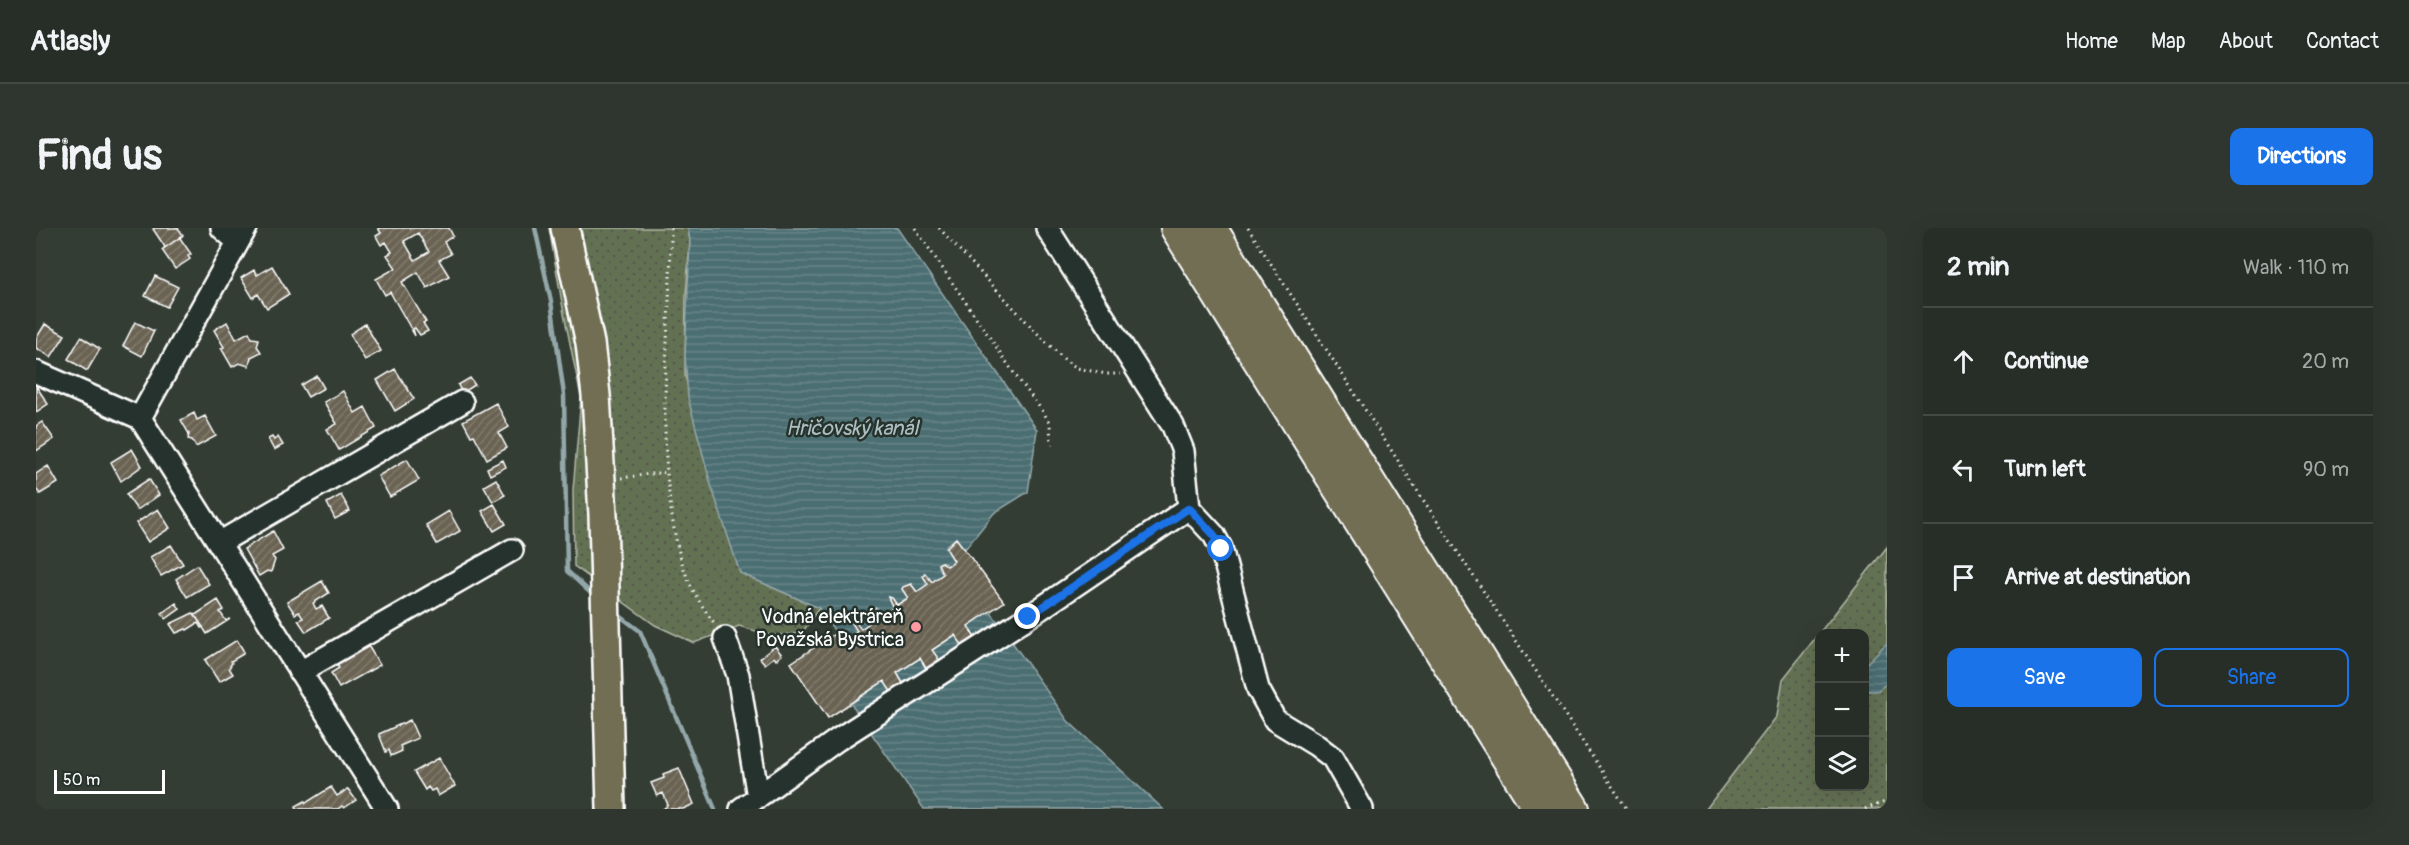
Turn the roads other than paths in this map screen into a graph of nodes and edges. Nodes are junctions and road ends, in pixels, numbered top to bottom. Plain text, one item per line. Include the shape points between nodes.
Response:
1 (566, 228) edge
2 (1047, 228) edge
3 (1177, 228) edge
4 (1210, 228) edge
5 (235, 233) edge
6 (36, 372) edge
7 (462, 402) dead end
8 (140, 418) junction
9 (1189, 508) junction
10 (219, 543) junction
11 (512, 550) dead end
12 (725, 638) road end
13 (300, 672) junction
14 (749, 803) edge
15 (387, 809) edge
16 (610, 809) edge
17 (1362, 809) edge
18 (1540, 809) edge
19 (1573, 809) edge

1 - 16 main road via 590,343 602,481
2 - 9 street via 1173,426 1183,451
3 - 18 highway
4 - 19 highway
5 - 8 street
6 - 8 street
7 - 10 street
8 - 10 street
9 - 14 street via 837,740
9 - 17 street via 1214,535 1221,549 1258,689 1268,711 1284,727 1316,744 1332,758
10 - 13 street
11 - 13 street
12 - 14 street via 738,675
13 - 15 street

